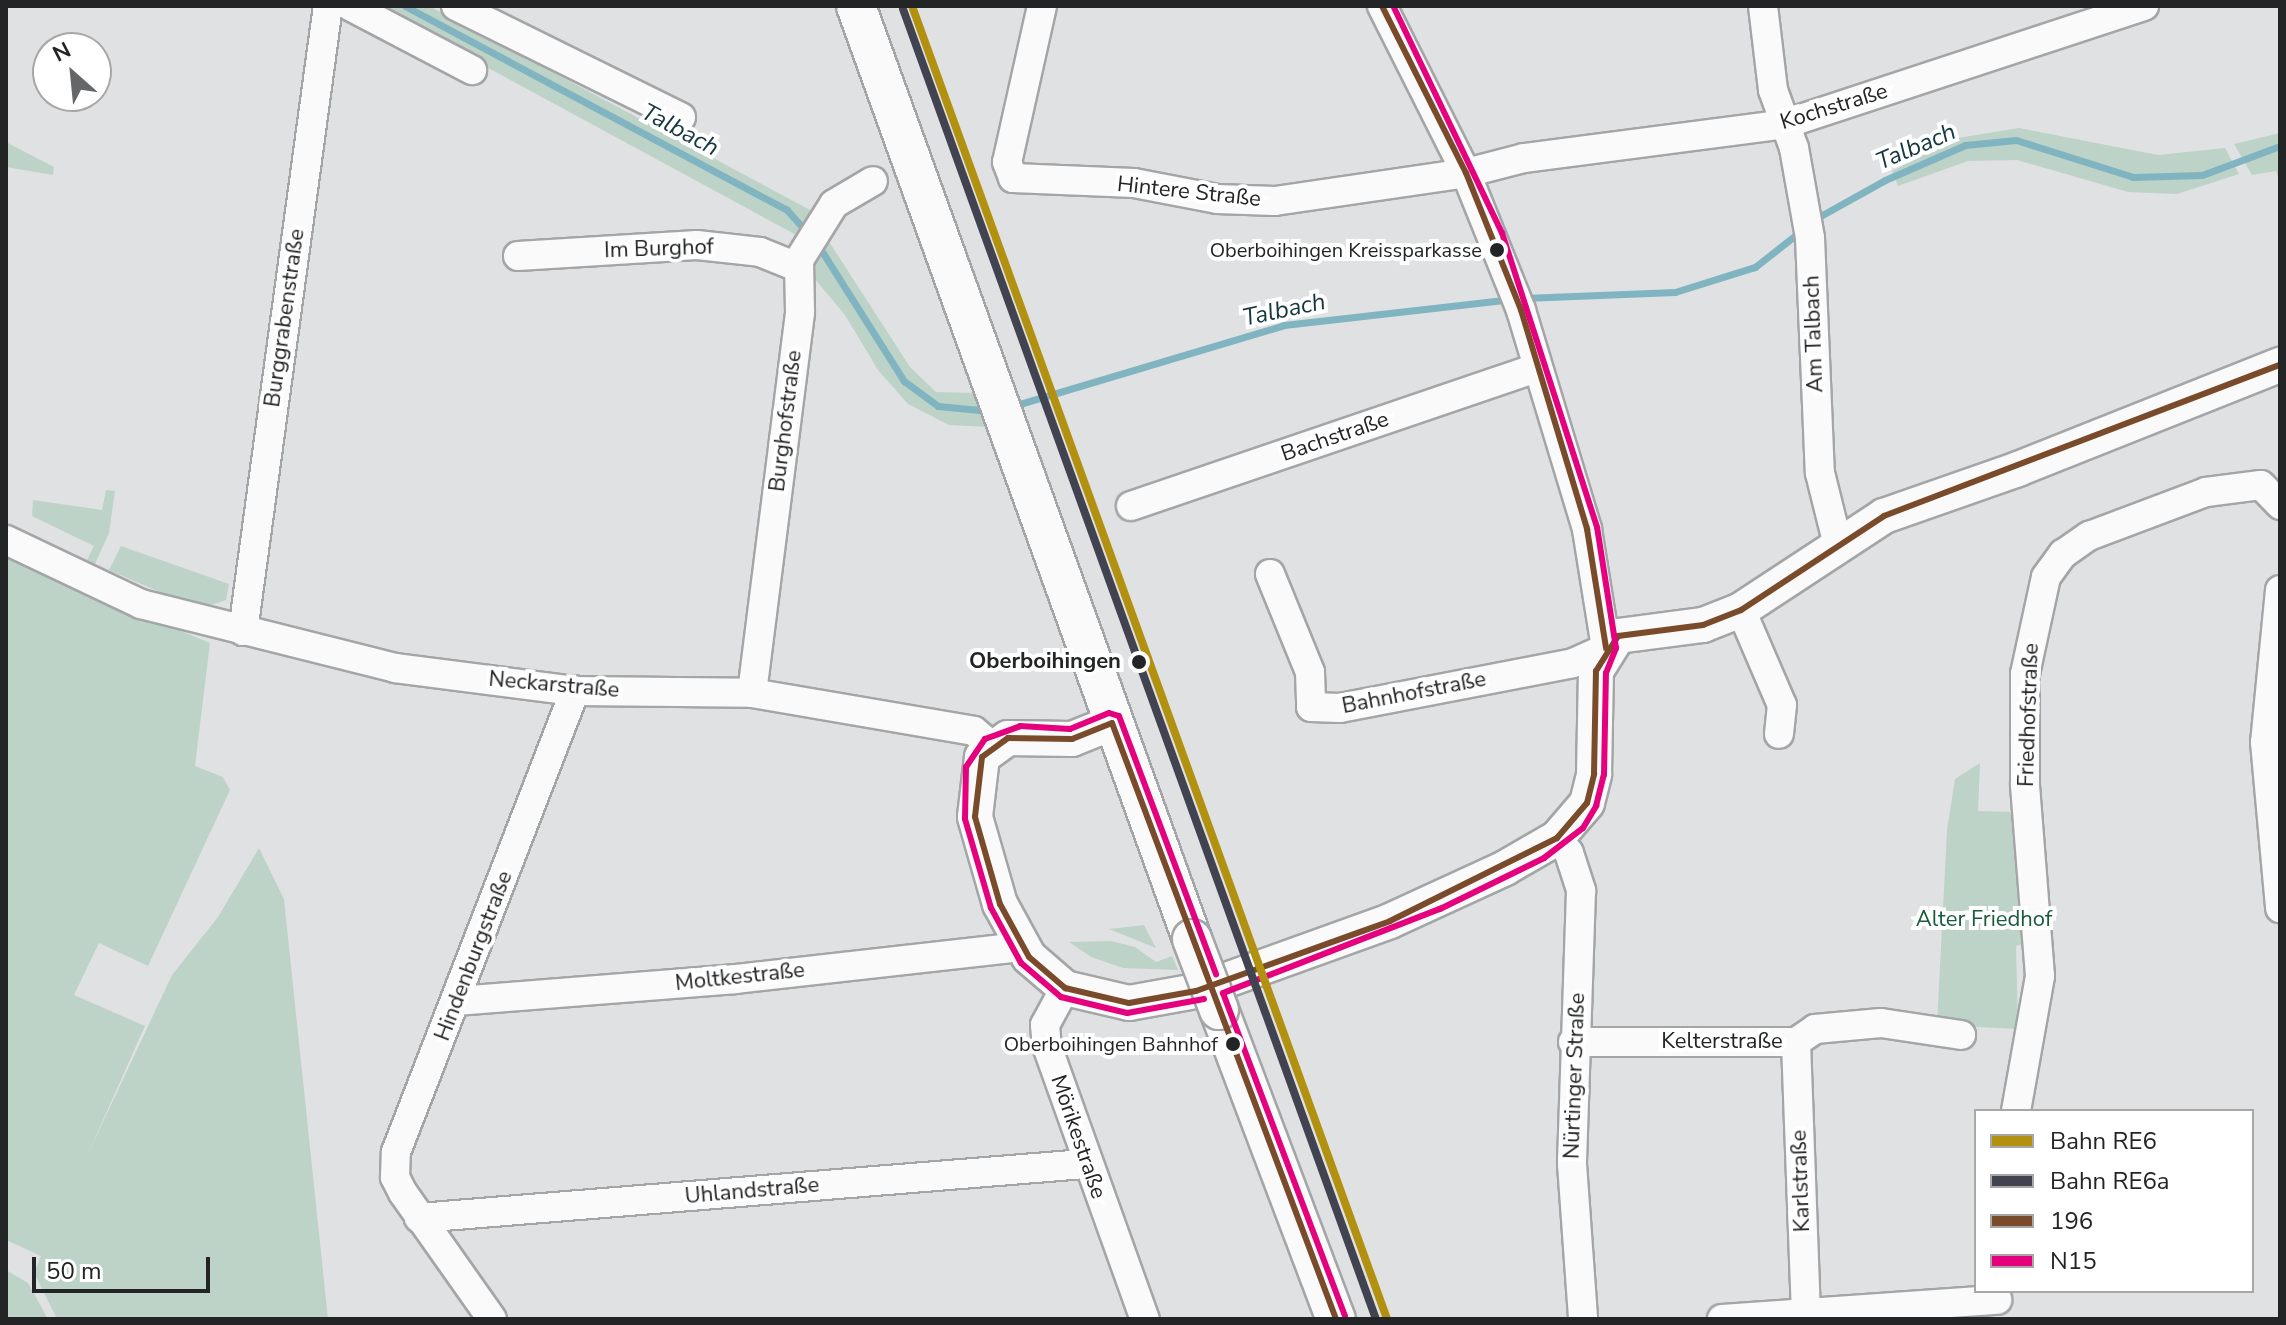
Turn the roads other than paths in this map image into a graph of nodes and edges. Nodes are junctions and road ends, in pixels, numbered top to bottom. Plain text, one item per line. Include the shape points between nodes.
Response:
1 (328, 6) edge
2 (350, 6) edge
3 (456, 6) edge
4 (856, 6) edge
5 (1042, 6) edge
6 (1382, 6) edge
7 (1763, 6) edge
8 (2144, 6) edge
9 (472, 70) dead end
10 (681, 117) dead end
11 (1785, 124) junction
12 (1466, 173) junction
13 (873, 181) dead end
14 (808, 245) junction
15 (518, 256) dead end
16 (2280, 365) edge
17 (1537, 368) junction
18 (2278, 500) edge
19 (1131, 506) dead end
20 (6, 540) edge
21 (1838, 545) junction
22 (1270, 574) dead end
23 (2280, 590) edge
24 (1741, 610) junction
25 (243, 631) junction
26 (1606, 648) junction
27 (2274, 681) edge
28 (575, 691) junction
29 (752, 693) junction
30 (1112, 723) junction
31 (1779, 734) dead end
32 (992, 746) junction
33 (1557, 838) junction
34 (2280, 908) edge
35 (1022, 947) junction
36 (1065, 988) junction
37 (457, 1001) junction
38 (1961, 1035) dead end
39 (1573, 1042) junction
40 (1796, 1042) junction
41 (2016, 1109) edge
42 (1085, 1164) junction
43 (419, 1218) junction
44 (1997, 1303) edge
45 (1806, 1316) edge
46 (492, 1319) edge
47 (1145, 1319) edge
48 (1336, 1319) edge
49 (1583, 1319) edge
50 (1722, 1319) edge

1 - 25 street, Burggrabenstraße
2 - 9 street
3 - 10 street
4 - 30 main road via 1004,407
5 - 12 street, Hintere Straße via 1008,172 1021,181 1134,183 1217,199 1275,201
6 - 12 street
7 - 11 street, Am Talbach via 1773,90
8 - 11 street, Kochstraße
11 - 12 street, Kochstraße via 1524,158
11 - 21 street, Am Talbach via 1808,224 1820,473
12 - 17 street via 1521,310
13 - 14 street via 840,198
14 - 15 street, Im Burghof via 760,252 697,245
14 - 29 street, Burghofstraße
16 - 21 street via 1884,516
17 - 19 street, Bachstraße
17 - 26 street via 1587,529
18 - 41 street, Friedhofstraße via 2261,485 2206,492 2089,536 2063,554 2046,577 2025,674 2025,784 2040,976
20 - 25 street, Neckarstraße via 141,604
21 - 24 street
22 - 26 street, Bahnhofstraße via 1310,672 1311,707 1340,708 1573,663
23 - 27 street
24 - 26 street via 1703,625 1633,630
24 - 31 street via 1782,705
25 - 28 street, Neckarstraße via 395,668
26 - 33 street via 1596,671 1594,774 1587,803
27 - 34 street via 2265,742
28 - 29 street, Neckarstraße
28 - 37 street, Hindenburgstraße
29 - 32 street, Neckarstraße via 974,731
30 - 32 street via 1072,739 1021,736
30 - 48 main road, bridge
32 - 35 street via 976,769 975,817 1000,904
33 - 36 street via 1390,921 1196,991 1129,1003
33 - 39 street, Nürtinger Straße via 1569,853 1581,891
35 - 36 street
35 - 37 street, Moltkestraße via 735,979
36 - 42 street, Mörikestraße via 1045,1025
37 - 43 street, Hindenburgstraße via 396,1152 395,1177
38 - 40 street, Kelterstraße via 1881,1023 1815,1029
39 - 40 street, Kelterstraße
39 - 49 street, Nürtinger Straße via 1572,1164
40 - 45 street, Karlstraße
42 - 43 street, Uhlandstraße
42 - 47 street, Mörikestraße
43 - 46 street, Hindenburgstraße
44 - 45 street
45 - 50 street

